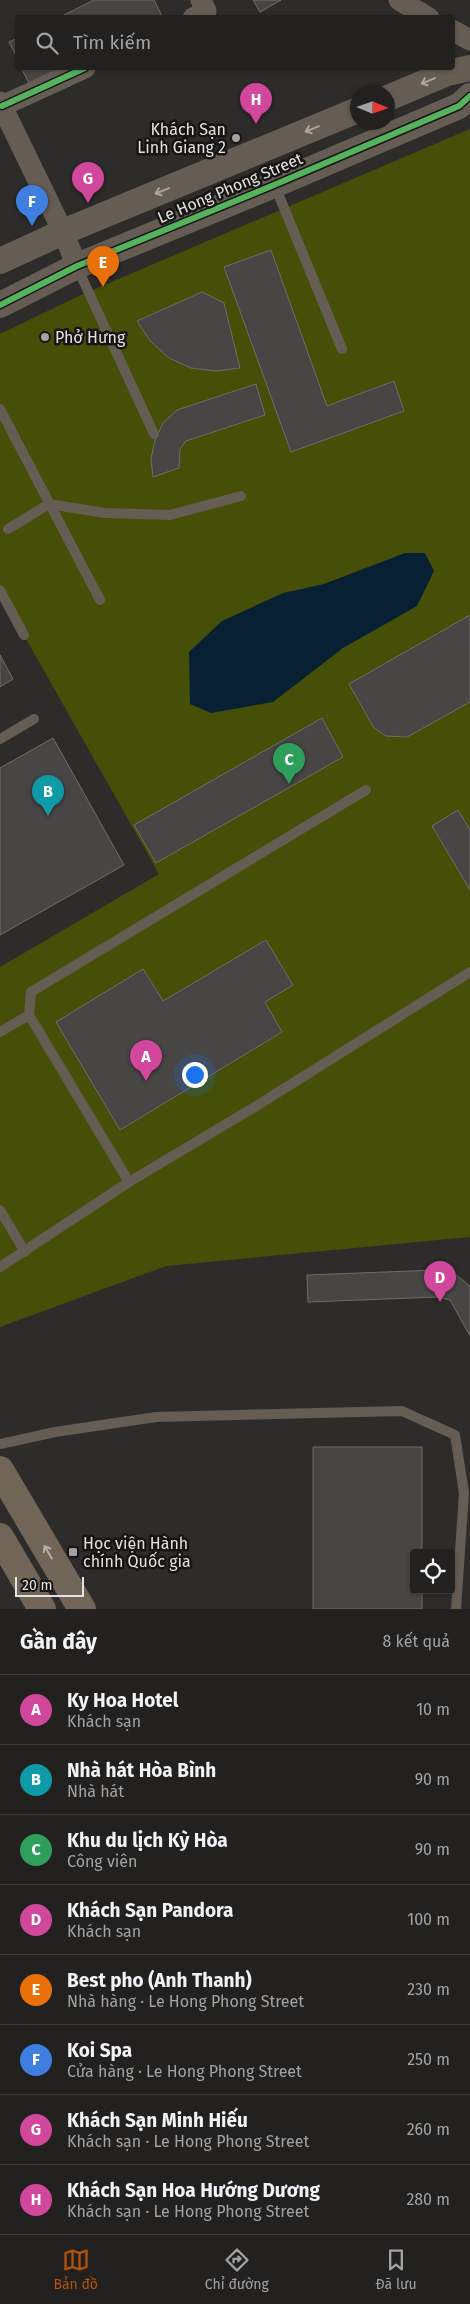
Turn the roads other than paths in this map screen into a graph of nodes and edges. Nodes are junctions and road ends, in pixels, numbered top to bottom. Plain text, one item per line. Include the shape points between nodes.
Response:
1 (201, 0) edge
2 (398, 0) edge
3 (199, 15) edge
4 (424, 15) edge
5 (455, 32) edge
6 (470, 40) edge
7 (470, 68) edge
8 (81, 70) edge
9 (395, 95) edge
10 (470, 96) edge
11 (1, 104) edge
12 (350, 113) edge
13 (274, 186) junction
14 (63, 232) junction
15 (0, 262) edge
16 (77, 266) junction
17 (0, 305) edge
18 (342, 349) dead end
19 (0, 409) edge
20 (154, 434) dead end
21 (241, 496) dead end
22 (50, 504) junction
23 (8, 529) dead end
24 (0, 590) edge
25 (100, 600) dead end
26 (24, 635) dead end
27 (34, 719) dead end
28 (0, 739) edge
29 (366, 790) dead end
30 (470, 972) edge
31 (29, 1015) junction
32 (0, 1032) edge
33 (129, 1182) junction
34 (0, 1210) edge
35 (25, 1252) junction
36 (0, 1267) edge
37 (0, 1444) edge
38 (0, 1470) edge
39 (4, 1552) edge
40 (42, 1609) edge
41 (82, 1609) edge
42 (456, 1609) edge

1 - 3 street via 206,11
2 - 4 street
5 - 6 street
7 -> 9 street via 446,73
8 - 11 street
10 - 13 street, Le Hong Phong Street via 459,106
11 - 14 street
12 -> 14 street, Le Hong Phong Street
13 - 16 street, Le Hong Phong Street
13 - 18 lane
14 - 15 street, Le Hong Phong Street
14 - 16 street
16 - 17 street, Le Hong Phong Street
16 - 20 lane
19 - 22 lane
21 - 22 lane via 170,515 105,513
22 - 23 lane
22 - 25 lane
24 - 26 lane
27 - 28 lane
29 - 31 lane via 30,992
30 - 33 lane via 258,1106
31 - 32 lane
31 - 33 lane
33 - 35 lane
34 - 35 lane
35 - 36 lane
37 - 42 lane via 156,1417 402,1411 455,1435 464,1493
41 -> 38 main road
39 - 40 main road

